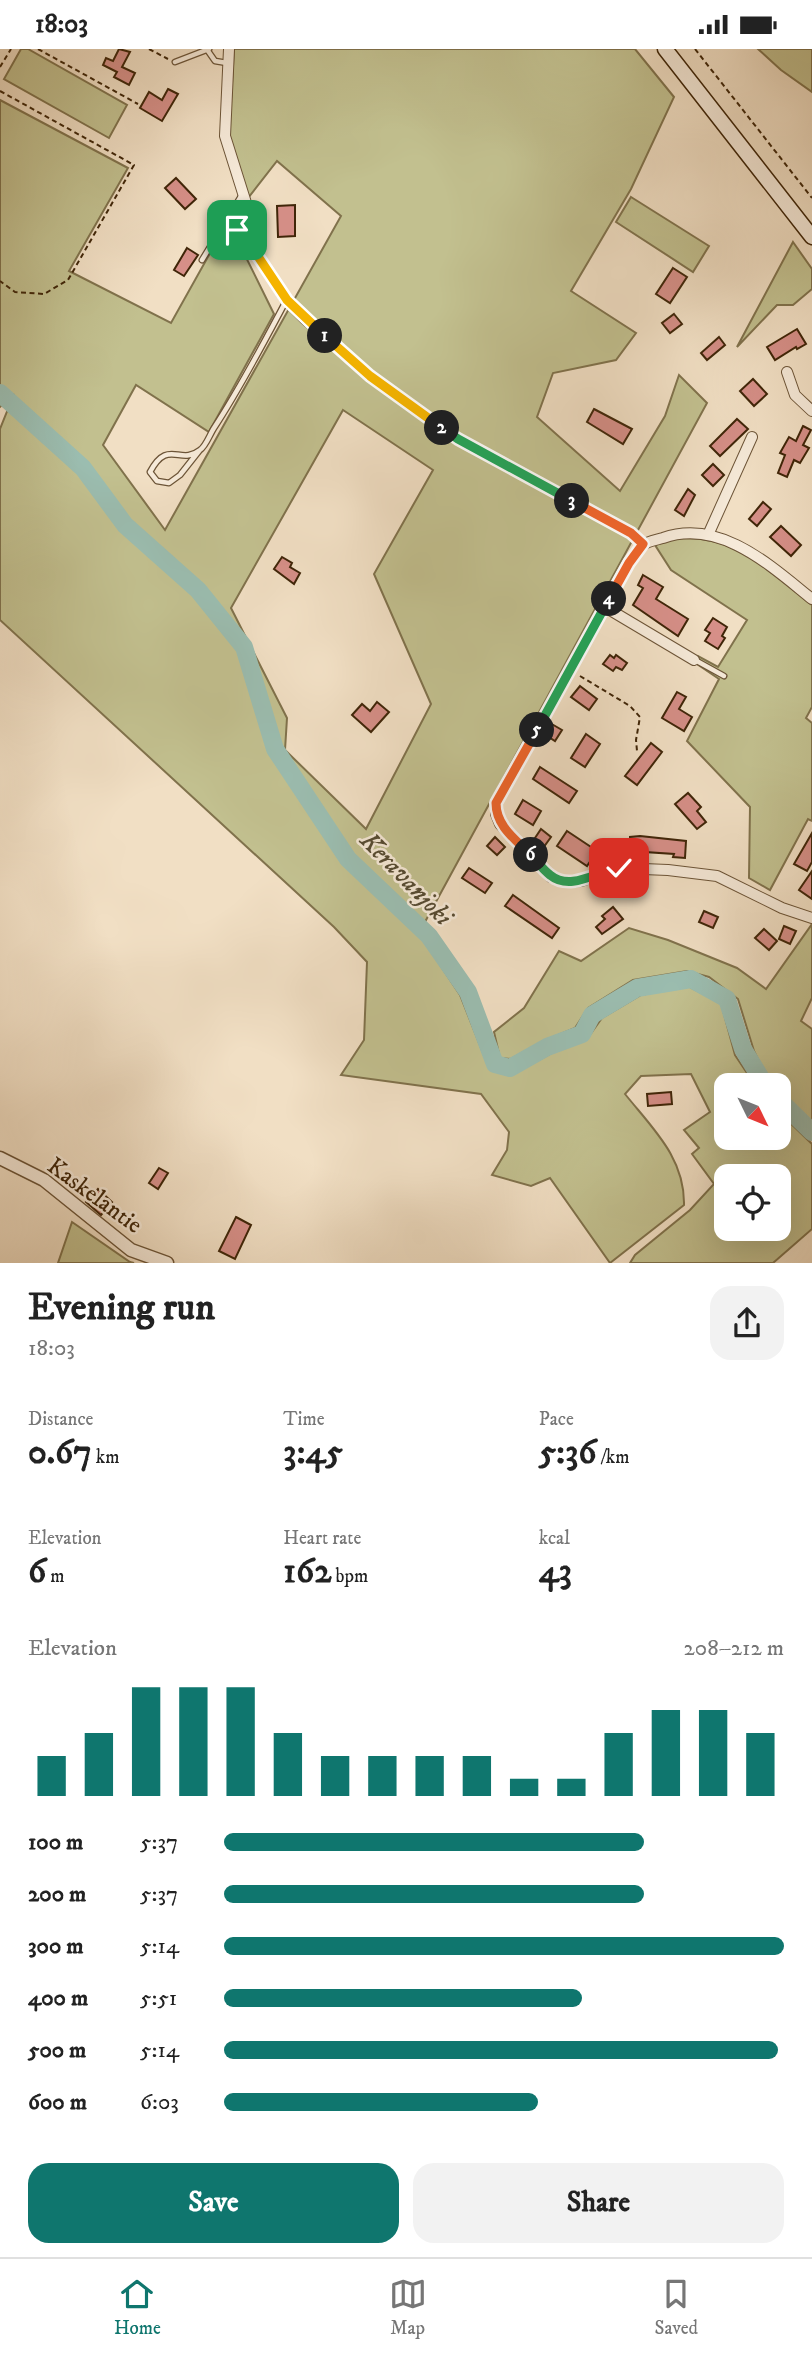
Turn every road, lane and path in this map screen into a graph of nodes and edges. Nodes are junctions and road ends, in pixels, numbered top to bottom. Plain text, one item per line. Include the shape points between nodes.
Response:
1 (11, 49) edge
2 (38, 49) edge
3 (149, 49) edge
4 (229, 49) edge
5 (665, 49) edge
6 (695, 49) edge
7 (208, 50) edge
8 (176, 62) joint
9 (229, 63) junction
10 (0, 67) edge
11 (0, 91) edge
12 (138, 104) dead end
13 (243, 192) junction
14 (812, 198) edge
15 (250, 227) junction
16 (812, 237) edge
17 (224, 241) dead end
18 (202, 260) dead end
19 (0, 281) edge
20 (287, 300) junction
21 (787, 372) dead end
22 (812, 411) edge
23 (752, 437) dead end
24 (458, 439) joint
25 (200, 451) junction
26 (708, 535) junction
27 (643, 544) junction
28 (812, 599) edge
29 (605, 607) junction
30 (694, 660) joint
31 (570, 670) junction
32 (724, 676) dead end
33 (637, 751) dead end
34 (812, 918) edge
35 (0, 1158) edge
36 (167, 1263) edge

1 - 10 path
2 - 12 path
3 - 8 path
4 - 9 street
5 - 16 main road
6 - 14 path
7 - 8 lane
7 - 9 lane via 215,61
9 - 13 street via 225,136
11 - 19 path via 134,165 68,280 44,294 15,292
13 - 15 street
13 - 18 lane
15 - 17 path via 237,230
15 - 20 street via 257,255
20 - 24 street via 370,376
20 - 25 lane
21 - 22 street via 795,395
23 - 26 street
24 - 27 path via 631,533
25 - 25 lane via 185,456 169,453 157,460 150,472 157,481 169,483
26 - 27 street via 678,533
26 - 28 street via 763,560
27 - 29 street
29 - 30 street
29 - 31 street
30 - 32 lane
31 - 33 path via 630,706 640,717
31 - 34 street via 496,803 500,824 551,877 581,881 619,868 717,876
35 - 36 street, Kaskelantie via 44,1180 131,1250

